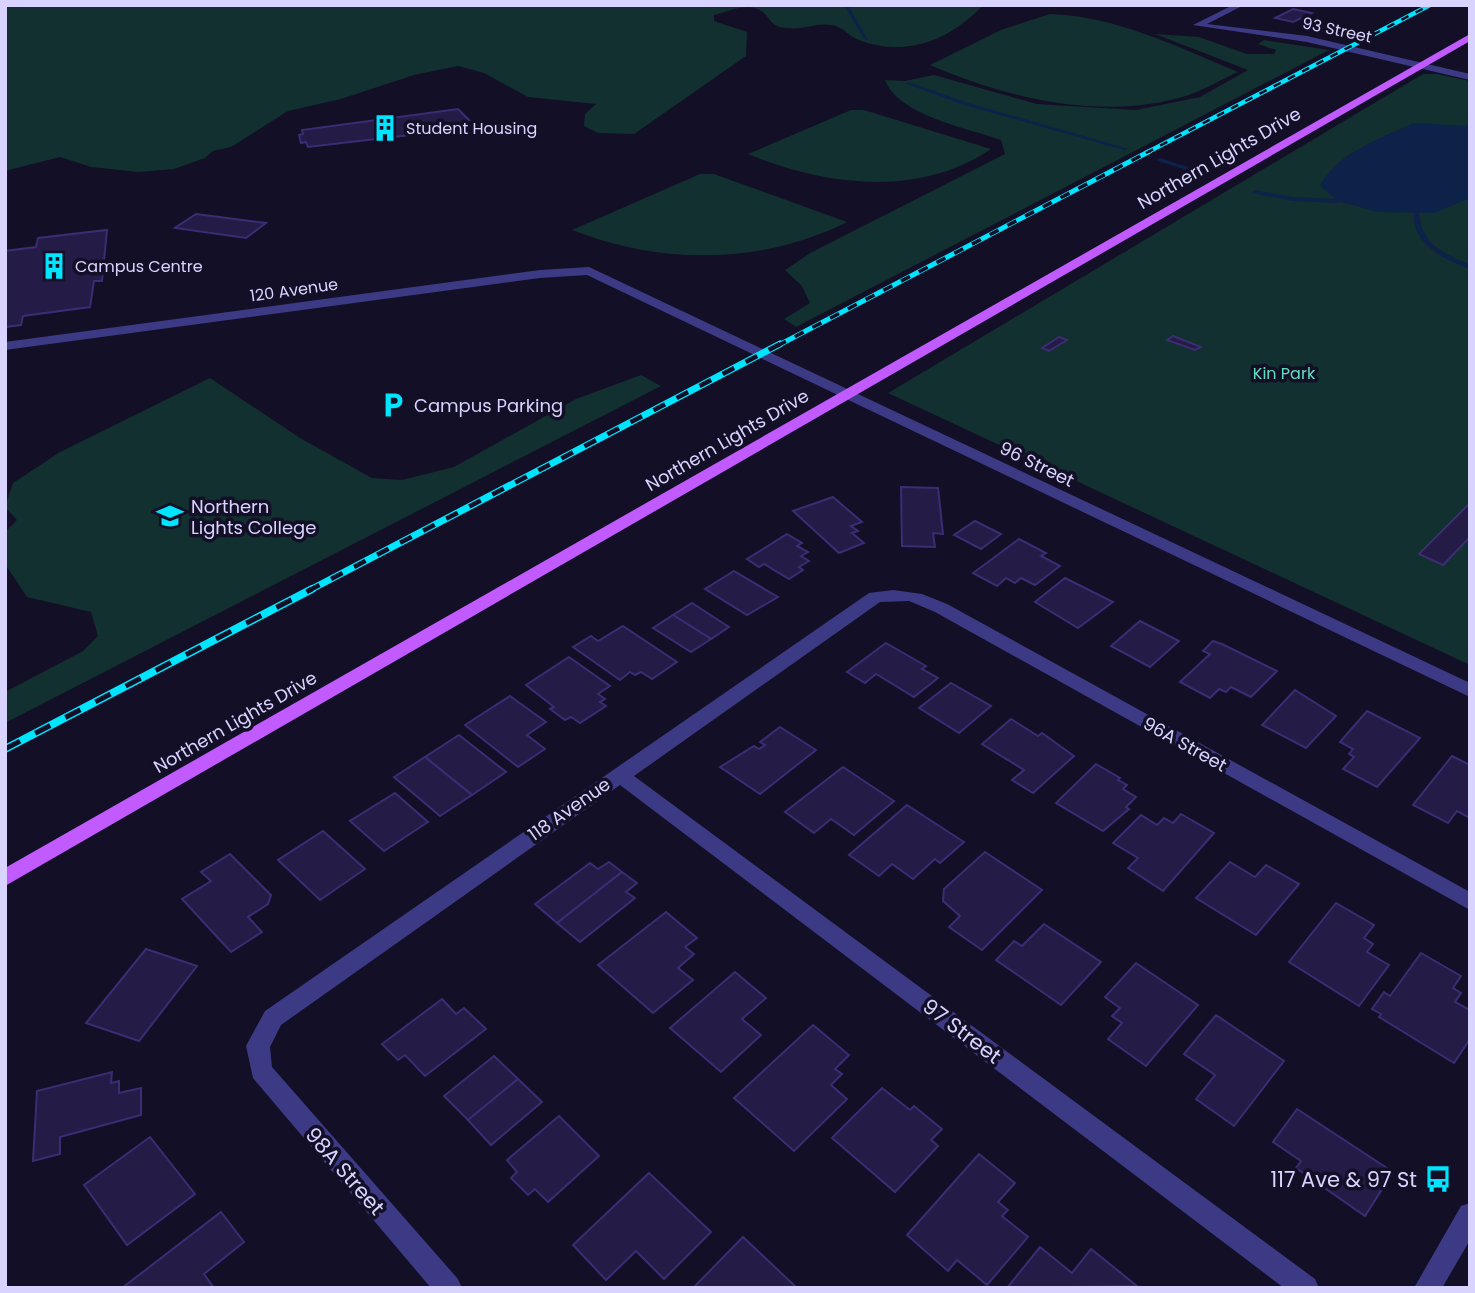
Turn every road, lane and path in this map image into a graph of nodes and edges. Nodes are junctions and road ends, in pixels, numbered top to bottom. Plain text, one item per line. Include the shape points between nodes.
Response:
1 (1240, 5) edge
2 (1470, 37) edge
3 (1420, 65) junction
4 (1470, 77) edge
5 (589, 271) joint
6 (5, 346) edge
7 (848, 394) junction
8 (898, 593) joint
9 (1470, 691) edge
10 (618, 775) junction
11 (5, 878) edge
12 (1470, 902) edge
13 (258, 1046) joint
14 (1470, 1216) edge
15 (449, 1288) edge
16 (1306, 1288) edge
17 (1427, 1288) edge

1 - 3 street, 93 Street via 1197,24 1307,39
2 - 3 main road, Northern Lights Drive
3 - 4 street, 93 Street
3 - 7 main road, Northern Lights Drive
5 - 6 street, 120 Avenue
5 - 7 street, 96 Street
7 - 9 street, 96 Street
7 - 11 main road, Northern Lights Drive
8 - 10 street, 118 Avenue via 875,597 856,608
8 - 12 street, 96A Street via 941,608
10 - 13 street, 118 Avenue via 273,1018
10 - 16 street, 97 Street
13 - 15 street, 98A Street via 261,1071 281,1097
14 - 17 street

